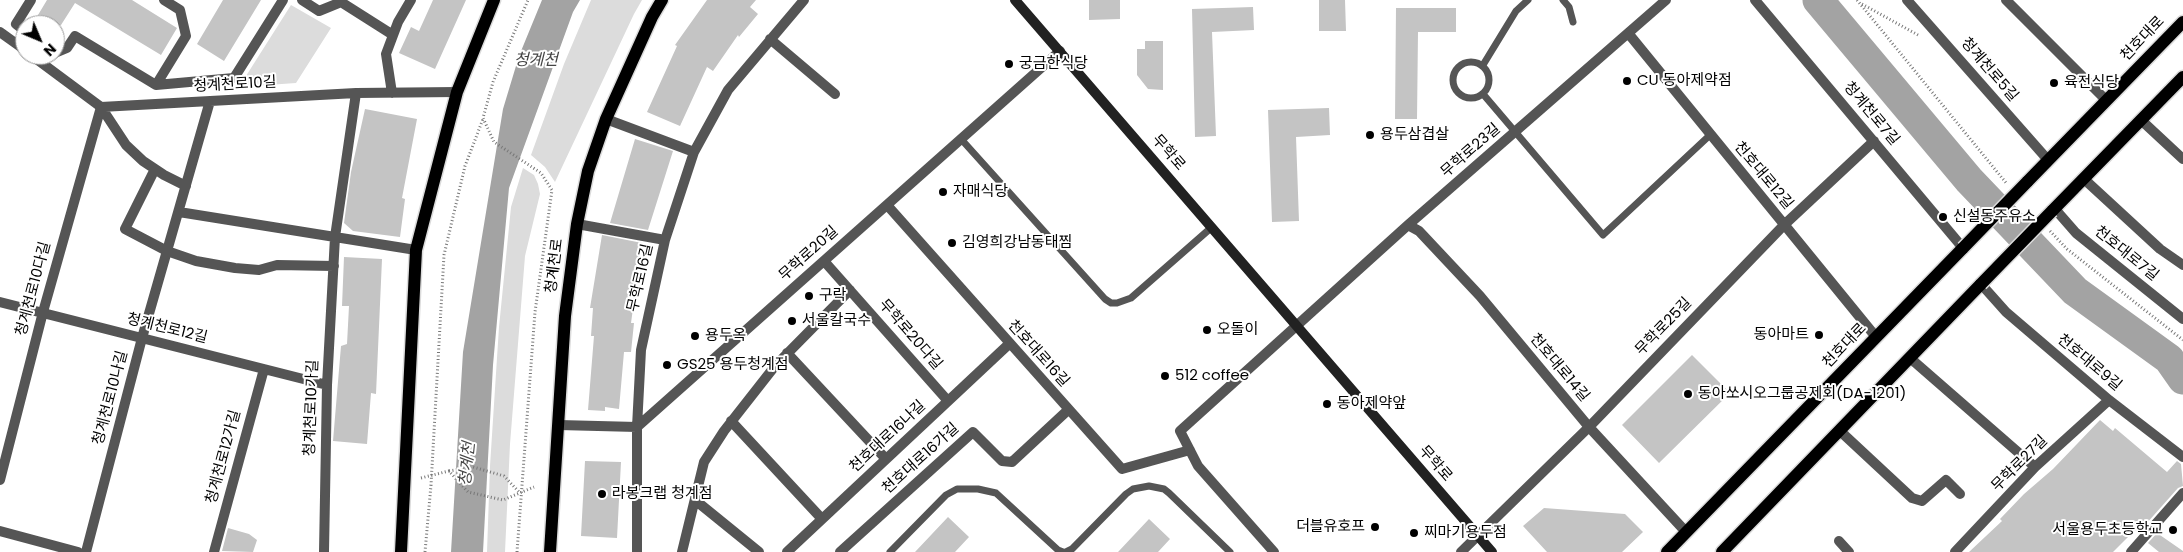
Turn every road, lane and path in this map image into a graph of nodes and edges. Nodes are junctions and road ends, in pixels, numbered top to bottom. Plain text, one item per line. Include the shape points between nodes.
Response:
1 (30, 0) edge
2 (164, 0) edge
3 (186, 0) edge
4 (282, 0) edge
5 (302, 0) edge
6 (411, 0) edge
7 (494, 0) edge
8 (528, 0) edge
9 (662, 0) edge
10 (804, 0) edge
11 (1015, 0) edge
12 (1528, 0) edge
13 (1563, 0) edge
14 (1666, 0) edge
15 (1755, 0) edge
16 (1907, 0) edge
17 (2006, 0) edge
18 (341, 1) edge
19 (1859, 3) dead end
20 (180, 10) junction
21 (21, 15) edge
22 (1573, 22) dead end
23 (2183, 22) edge
24 (0, 32) edge
25 (1628, 33) junction
26 (392, 35) junction
27 (1920, 36) dead end
28 (770, 39) junction
29 (15, 43) edge
30 (65, 49) edge
31 (1060, 51) junction
32 (44, 65) edge
33 (1483, 65) junction
34 (2183, 77) edge
35 (156, 84) junction
36 (457, 92) junction
37 (356, 93) junction
38 (392, 93) junction
39 (835, 94) dead end
40 (1483, 94) junction
41 (2106, 100) junction
42 (210, 101) junction
43 (101, 108) junction
44 (483, 118) junction
45 (606, 119) junction
46 (2142, 120) junction
47 (1515, 132) junction
48 (1710, 134) junction
49 (961, 139) junction
50 (1874, 141) junction
51 (694, 152) junction
52 (2183, 159) edge
53 (2048, 160) junction
54 (155, 169) junction
55 (2084, 179) junction
56 (186, 186) junction
57 (887, 206) junction
58 (2053, 210) junction
59 (178, 212) junction
60 (577, 224) junction
61 (1408, 225) junction
62 (1784, 225) junction
63 (1212, 227) junction
64 (335, 237) junction
65 (665, 240) junction
66 (1963, 248) junction
67 (416, 250) junction
68 (167, 251) junction
69 (824, 261) junction
70 (2183, 265) edge
71 (334, 266) junction
72 (1982, 284) junction
73 (850, 290) junction
74 (0, 302) edge
75 (43, 312) junction
76 (2183, 320) edge
77 (1298, 327) junction
78 (1876, 337) junction
79 (142, 338) junction
80 (1009, 344) junction
81 (787, 353) junction
82 (1910, 358) junction
83 (264, 369) junction
84 (327, 386) junction
85 (2109, 400) junction
86 (948, 401) junction
87 (1068, 410) junction
88 (731, 421) junction
89 (558, 425) junction
90 (637, 427) junction
91 (1589, 427) junction
92 (1840, 431) junction
93 (1190, 450) junction
94 (2183, 457) edge
95 (886, 459) junction
96 (2035, 467) junction
97 (449, 471) junction
98 (421, 478) dead end
99 (0, 480) edge
100 (534, 487) dead end
101 (520, 493) junction
102 (1960, 494) dead end
103 (2183, 494) edge
104 (695, 500) junction
105 (822, 519) junction
106 (0, 531) edge
107 (1686, 532) junction
108 (1478, 536) junction
109 (1839, 541) dead end
110 (78, 552) edge
111 (86, 552) edge
112 (214, 552) edge
113 (324, 552) edge
114 (401, 552) edge
115 (425, 552) edge
116 (518, 552) edge
117 (550, 552) edge
118 (637, 552) edge
119 (682, 552) edge
120 (760, 552) edge
121 (787, 552) edge
122 (840, 552) edge
123 (890, 552) edge
124 (1065, 552) edge
125 (1230, 552) edge
126 (1274, 552) edge
127 (1461, 552) edge
128 (1492, 552) edge
129 (1666, 552) edge
130 (1722, 552) edge
131 (1849, 552) edge
132 (1955, 552) edge
133 (2131, 552) edge

1 - 21 street
2 - 20 street
3 - 20 street
4 - 35 street via 234,78
5 - 18 street via 320,11
6 - 26 street
7 - 36 main road
8 - 44 path via 493,82
9 - 45 main road, 청계천로
10 - 28 street, 무학로16길
11 - 31 main road, 무학로
12 - 33 lane via 1516,11
13 - 22 lane via 1569,7
14 - 25 street, 무학로23길
15 - 50 street, 청계천로7길
16 - 53 street, 청계천로5길
17 - 41 street
18 - 26 street
19 - 27 path
20 - 35 street via 186,36
23 - 41 main road, 천호대로
24 - 29 street
25 - 47 street, 무학로23길
25 - 48 street, 천호대로12길
26 - 38 street via 386,54
28 - 39 street
28 - 51 street, 무학로16길 via 728,90
30 - 35 street via 75,36
31 - 49 street, 무학로20길
31 - 63 main road, 무학로
32 - 43 street
33 - 40 lane via 1490,82
33 - 40 lane via 1465,62 1456,70 1453,82 1462,96 1473,98
34 - 46 main road
36 - 38 street, 청계천로10길
36 - 67 main road
37 - 38 street, 청계천로10길
37 - 42 street, 청계천로10길
37 - 64 street, 청계천로10가길
40 - 47 lane
41 - 53 main road, 천호대로
42 - 43 street, 청계천로10길
42 - 56 street, 청계천로10나길
43 - 54 street via 126,145
43 - 75 street, 청계천로10다길
44 - 115 path via 465,166 444,255
44 - 116 path via 494,142 541,173 552,190 535,312
45 - 51 street
45 - 60 main road, 청계천로 via 588,171
46 - 52 street
46 - 55 main road
47 - 48 lane via 1603,235
47 - 61 street, 무학로23길
48 - 62 street, 천호대로12길
49 - 57 street, 무학로20길
49 - 63 lane via 1111,303 1131,298
50 - 62 street, 무학로25길
50 - 66 street, 청계천로7길
51 - 65 street, 무학로16길
53 - 66 main road, 천호대로, bridge
54 - 56 street
54 - 68 street via 125,229
55 - 58 main road
55 - 70 street
56 - 59 street, 청계천로10나길
57 - 69 street, 무학로20길
57 - 80 street, 천호대로16길
58 - 72 main road, bridge
58 - 76 street, 천호대로7길 via 2076,233
59 - 64 street
59 - 68 street, 청계천로10나길
60 - 65 street
60 - 89 main road, 청계천로 via 565,316
61 - 77 street, 무학로23길
61 - 91 street, 천호대로14길 via 1419,231 1480,296
62 - 78 street, 천호대로12길
62 - 91 street, 무학로25길
63 - 77 main road, 무학로
64 - 67 street
64 - 71 street, 청계천로10가길
65 - 90 street, 무학로16길 via 641,350
66 - 78 main road, 천호대로
67 - 114 main road
68 - 71 street via 196,261 235,268
68 - 79 street, 청계천로10나길
69 - 73 street, 무학로20다길
69 - 90 street, 무학로20길
71 - 84 street, 청계천로10가길
72 - 82 main road
72 - 85 street, 천호대로9길 via 2006,312
73 - 81 street
73 - 86 street, 무학로20다길
74 - 75 street, 청계천로12길
75 - 79 street, 청계천로12길
75 - 99 street, 청계천로10다길
77 - 93 street via 1180,431
77 - 108 main road, 무학로
78 - 107 main road, 천호대로
79 - 83 street, 청계천로12길
79 - 111 street, 청계천로10나길
80 - 86 street, 천호대로16나길
80 - 87 street, 천호대로16길
81 - 88 street
81 - 95 street
82 - 92 main road
82 - 96 street
83 - 84 street, 청계천로12길
83 - 112 street, 청계천로12가길
84 - 113 street, 청계천로10가길
85 - 94 street, 천호대로9길
85 - 96 street, 무학로27길
86 - 95 street, 천호대로16나길
87 - 93 street, 천호대로16길 via 1122,469
87 - 122 street, 천호대로16가길 via 1012,462 1002,461 973,432
88 - 104 street via 704,462
88 - 105 street
89 - 90 street
89 - 117 main road, 청계천로
90 - 118 street, 무학로16길
91 - 107 street, 천호대로14길
91 - 108 street, 무학로25길
92 - 102 street via 1912,498 1922,501 1946,480
92 - 130 main road
93 - 126 street via 1198,466
95 - 105 street, 천호대로16나길
96 - 132 street, 무학로27길
97 - 98 path, bridge
97 - 101 path via 474,466 504,476
97 - 101 path, bridge via 468,492 503,500
100 - 101 path, bridge
103 - 133 street
104 - 119 street
104 - 120 street
105 - 121 street, 천호대로16나길
106 - 110 street
107 - 129 main road, 천호대로
108 - 127 street, 무학로25길
108 - 128 main road, 무학로
109 - 131 street
123 - 124 lane via 946,495 957,489 978,489 996,493 1058,550
124 - 125 lane via 1072,549 1126,494 1149,486 1169,493

